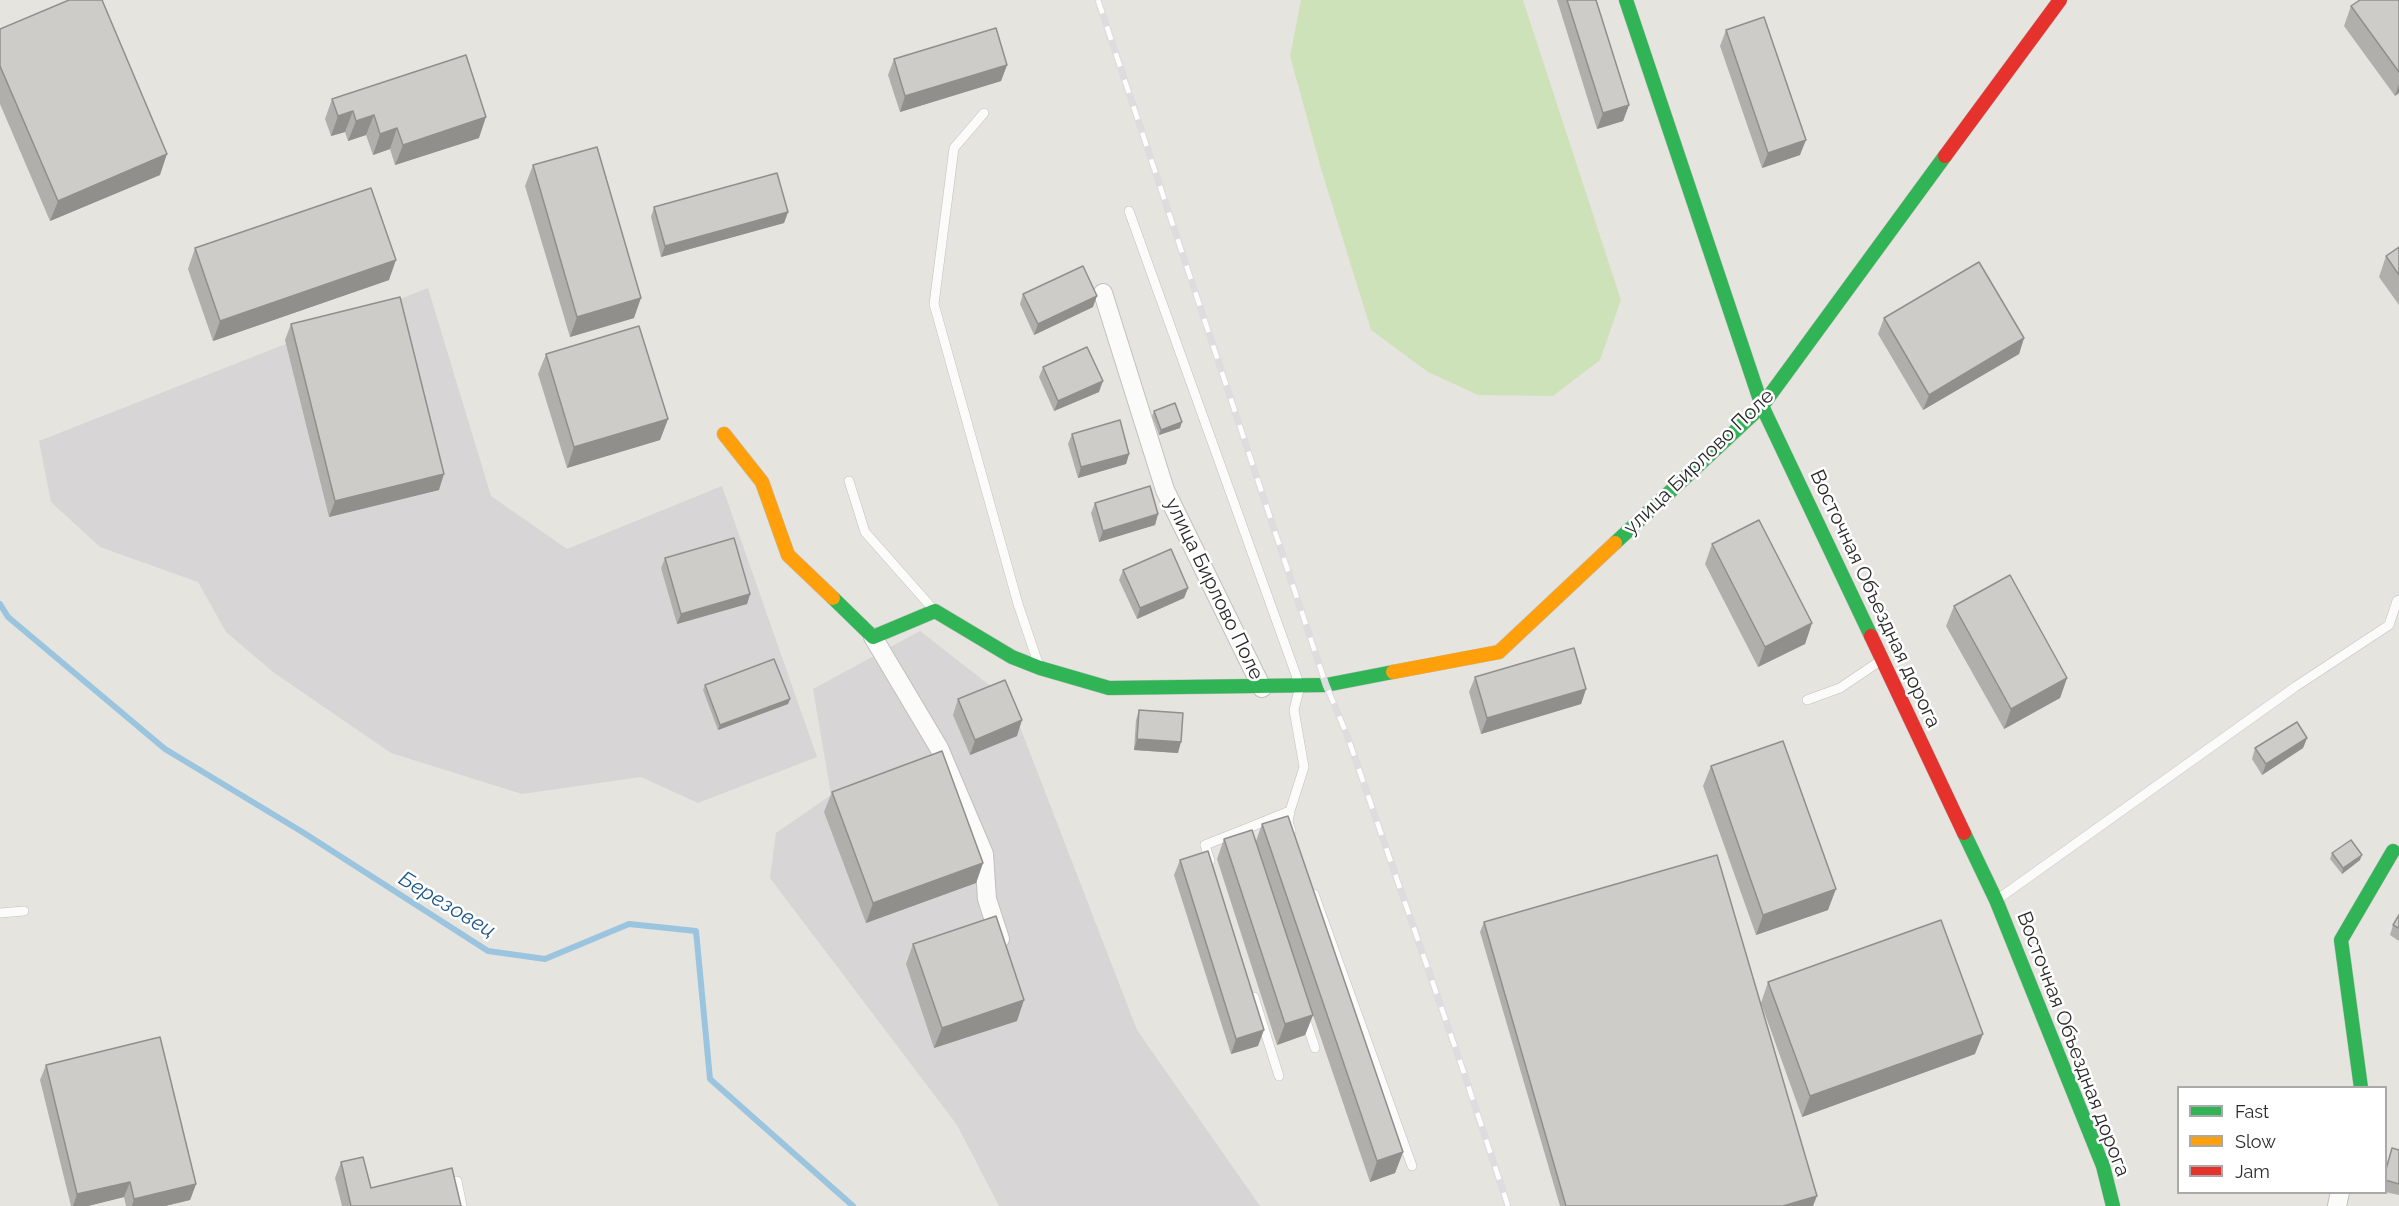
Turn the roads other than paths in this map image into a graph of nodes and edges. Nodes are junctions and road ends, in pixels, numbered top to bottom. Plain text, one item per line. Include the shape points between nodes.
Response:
1 (1626, 0) edge
2 (2060, 0) edge
3 (984, 113) dead end
4 (1129, 210) dead end
5 (1103, 293) dead end
6 (1762, 406) junction
7 (724, 434) dead end
8 (849, 481) dead end
9 (2399, 600) edge
10 (935, 611) junction
11 (873, 637) junction
12 (1882, 660) junction
13 (1040, 668) junction
14 (1300, 686) junction
15 (1262, 688) junction
16 (1807, 700) dead end
17 (1290, 811) junction
18 (1243, 830) junction
19 (1246, 841) edge
20 (1296, 844) edge
21 (2393, 851) dead end
22 (1212, 867) edge
23 (1312, 888) edge
24 (1996, 900) junction
25 (24, 911) dead end
26 (0, 913) edge
27 (1005, 955) edge
28 (1251, 988) edge
29 (1300, 1005) edge
30 (1315, 1048) dead end
31 (1279, 1076) dead end
32 (2361, 1086) edge
33 (1412, 1166) dead end
34 (457, 1181) edge
35 (462, 1206) edge
36 (2113, 1206) edge

1 - 6 street, Восточная Объездная дорога
2 - 6 street, улица Бирлово Поле
3 - 13 lane via 954,148 934,304 1018,604
4 - 14 lane
5 - 15 street, улица Бирлово Поле via 1165,490
6 - 12 street, Восточная Объездная дорога
6 - 14 street, улица Бирлово Поле via 1499,652 1326,685
7 - 11 street via 762,482 788,555
8 - 10 lane via 865,532
9 - 24 lane via 2389,625 2295,687
10 - 11 street
10 - 13 street, улица Бирлово Поле via 1012,657
11 - 27 street via 939,748 984,854 987,899
12 - 16 lane via 1840,688
12 - 24 street, Восточная Объездная дорога
13 - 15 street, улица Бирлово Поле via 1109,688
14 - 15 street, улица Бирлово Поле
14 - 17 lane via 1294,710 1304,767
17 - 18 lane
17 - 20 lane via 1288,822
18 - 19 lane
18 - 22 lane via 1205,845
21 - 32 street via 2341,940
23 - 33 lane
24 - 36 street, Восточная Объездная дорога via 2103,1166
25 - 26 lane
28 - 31 lane
29 - 30 lane
34 - 35 lane

